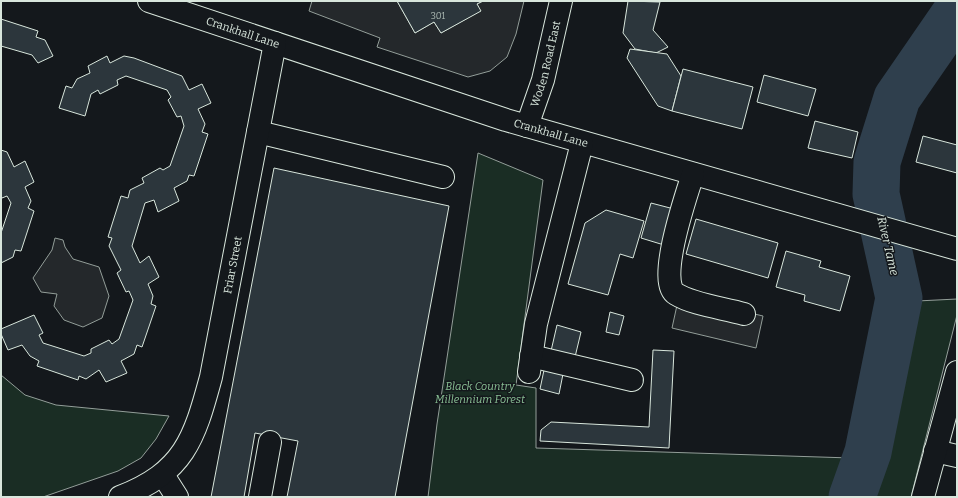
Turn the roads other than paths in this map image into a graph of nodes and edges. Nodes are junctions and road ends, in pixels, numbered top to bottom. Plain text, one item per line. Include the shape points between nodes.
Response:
1 (149, 1) edge
2 (562, 1) edge
3 (275, 43) junction
4 (527, 126) junction
5 (258, 132) junction
6 (582, 143) junction
7 (693, 174) junction
8 (443, 177) dead end
9 (957, 249) edge
10 (744, 314) dead end
11 (957, 372) edge
12 (632, 380) dead end
13 (270, 442) dead end
14 (935, 451) junction
15 (957, 456) edge
16 (163, 475) junction
17 (120, 497) edge
18 (177, 497) edge
19 (260, 497) edge
20 (923, 497) edge

1 - 3 street, Crankhall Lane
2 - 4 street, Woden Road East via 543,80
3 - 4 street, Crankhall Lane
3 - 5 street, Friar Street
4 - 6 street, Crankhall Lane
5 - 8 street
5 - 16 street, Friar Street via 206,397 187,446
6 - 7 street, Crankhall Lane
6 - 12 street via 536,324 530,364
7 - 9 street, Crankhall Lane
7 - 10 street via 672,246 670,287 675,294
11 - 14 street
13 - 19 street
14 - 15 street
14 - 20 street
16 - 17 street, Friar Street
16 - 18 street

